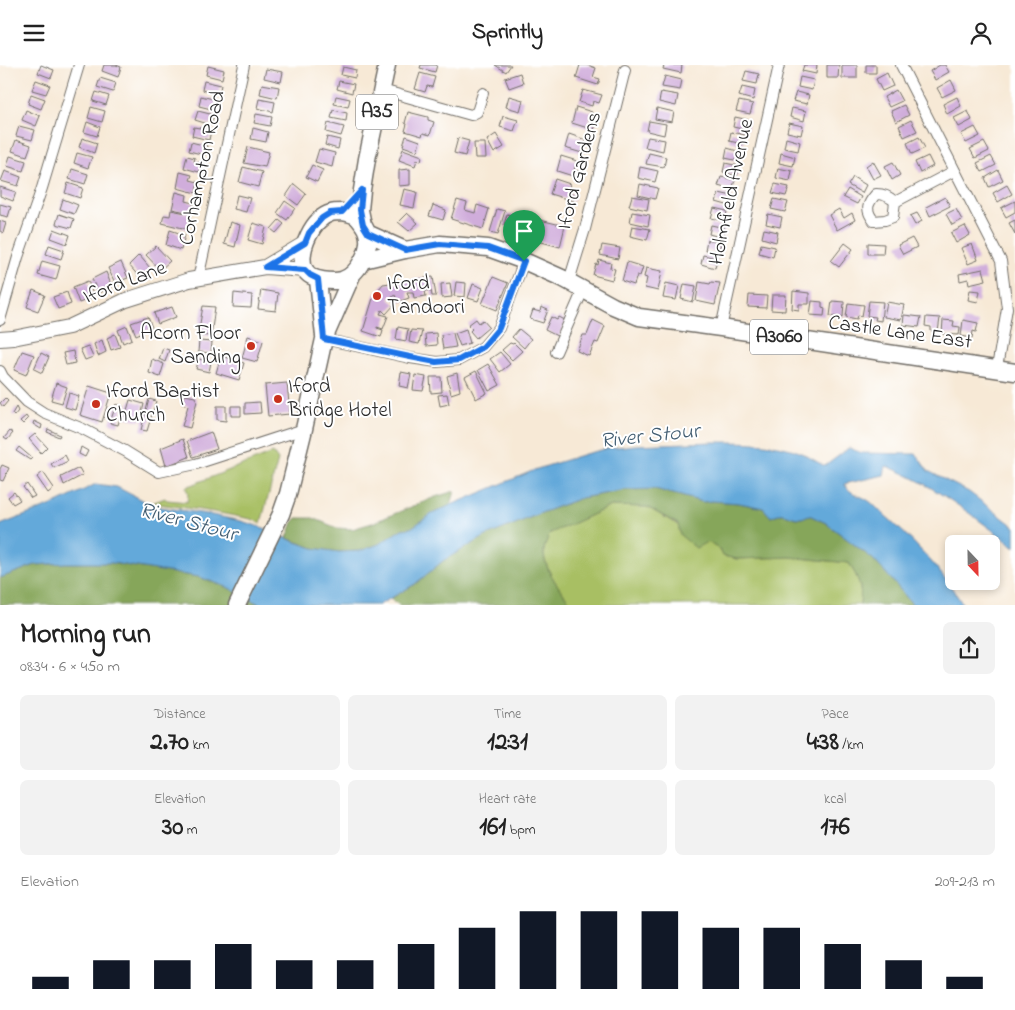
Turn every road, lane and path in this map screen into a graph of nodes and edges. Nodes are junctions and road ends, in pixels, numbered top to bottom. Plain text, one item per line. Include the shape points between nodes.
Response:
1 (79, 65) edge
2 (244, 65) edge
3 (388, 65) edge
4 (779, 65) edge
5 (901, 65) edge
6 (625, 70) dead end
7 (382, 90) junction
8 (483, 93) dead end
9 (954, 171) junction
10 (362, 190) junction
11 (895, 202) dead end
12 (342, 212) junction
13 (365, 229) junction
14 (305, 243) junction
15 (405, 250) junction
16 (363, 260) junction
17 (524, 261) junction
18 (265, 267) junction
19 (353, 273) junction
20 (311, 275) junction
21 (198, 279) junction
22 (569, 281) junction
23 (583, 290) junction
24 (0, 320) edge
25 (721, 328) junction
26 (0, 339) edge
27 (324, 339) junction
28 (556, 352) dead end
29 (997, 368) junction
30 (0, 371) edge
31 (1015, 371) edge
32 (304, 429) junction
33 (237, 605) edge

1 - 24 street
2 - 21 street, Corhampton Road
3 - 7 main road, A35
4 - 25 street, Holmfield Avenue
5 - 9 street
6 - 22 street, Iford Gardens
7 - 8 street via 470,115 477,112
7 - 10 main road, A35
9 - 11 street
9 - 29 street via 1001,261 1008,308
10 - 12 main road
10 - 13 main road, A35 via 360,210
12 - 13 main road via 355,215
12 - 14 main road via 322,218
13 - 15 main road
13 - 16 main road via 367,247
14 - 18 street, Iford Lane
14 - 20 main road via 303,262
15 - 16 main road, Castle Lane East / A3060
15 - 17 main road, Castle Lane East / A3060 via 440,244 459,245 488,248
16 - 19 main road
17 - 22 main road, Castle Lane East / A3060
17 - 27 street via 499,328 483,347 459,360 436,362
18 - 20 street, Iford Lane
18 - 21 street, Iford Lane
19 - 20 main road via 343,280 330,282
19 - 27 main road
20 - 27 main road
21 - 26 street, Iford Lane via 126,300 69,327
22 - 23 main road, Castle Lane East / A3060
23 - 25 main road, Castle Lane East / A3060 via 639,317
23 - 28 street
25 - 29 main road, Castle Lane East / A3060
27 - 32 main road
29 - 31 main road, Castle Lane East / A3060
30 - 32 street via 27,402 44,413 83,429 159,473
32 - 33 main road via 281,514

